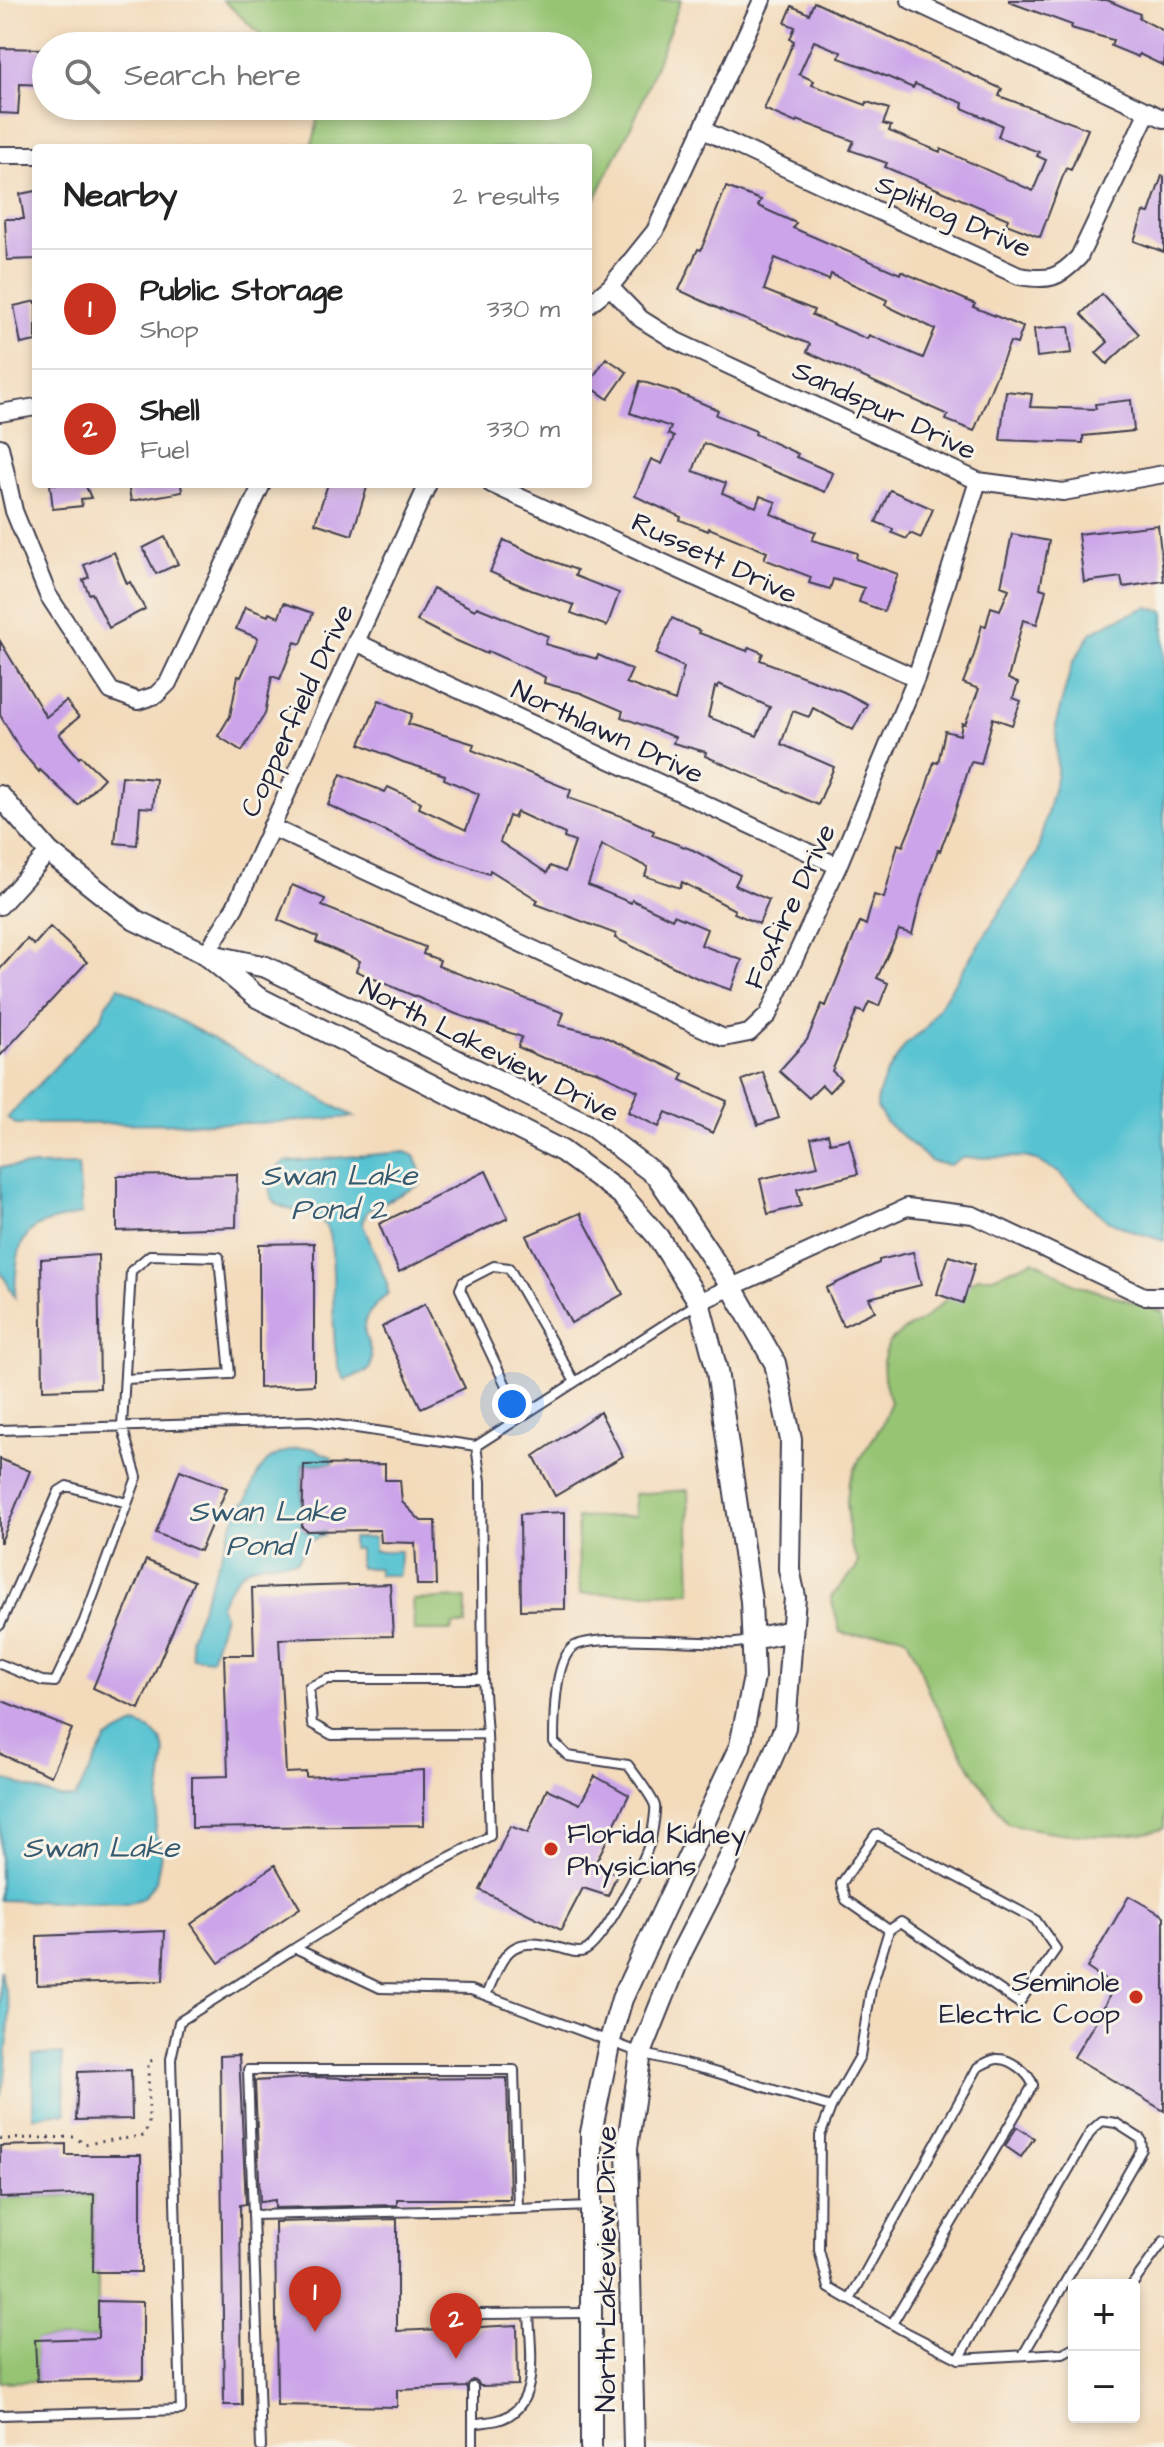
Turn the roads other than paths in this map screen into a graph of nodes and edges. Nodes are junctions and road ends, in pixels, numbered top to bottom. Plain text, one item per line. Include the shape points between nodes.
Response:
1 (762, 0) edge
2 (910, 0) edge
3 (1148, 111) junction
4 (1164, 119) edge
5 (703, 130) junction
6 (0, 155) edge
7 (32, 155) edge
8 (610, 287) junction
9 (592, 302) edge
10 (32, 408) edge
11 (0, 413) edge
12 (0, 447) edge
13 (1164, 474) edge
14 (978, 481) junction
15 (260, 488) edge
16 (426, 488) edge
17 (500, 488) edge
18 (356, 642) junction
19 (916, 678) junction
20 (0, 796) edge
21 (271, 827) junction
22 (49, 852) junction
23 (838, 866) junction
24 (0, 906) edge
25 (206, 954) junction
26 (485, 1075) junction
27 (471, 1103) junction
28 (731, 1286) junction
29 (1164, 1296) edge
30 (699, 1302) junction
31 (125, 1379) junction
32 (575, 1382) junction
33 (521, 1417) junction
34 (122, 1426) junction
35 (0, 1430) edge
36 (476, 1446) junction
37 (127, 1503) junction
38 (0, 1625) edge
39 (792, 1631) junction
40 (753, 1639) junction
41 (0, 1664) edge
42 (483, 1679) junction
43 (487, 1734) junction
44 (889, 1930) junction
45 (295, 1948) junction
46 (486, 1995) junction
47 (610, 2040) junction
48 (641, 2053) junction
49 (831, 2107) junction
50 (591, 2206) junction
51 (518, 2209) junction
52 (253, 2215) junction
53 (1164, 2241) edge
54 (1136, 2279) edge
55 (850, 2300) junction
56 (529, 2313) junction
57 (592, 2313) junction
58 (892, 2324) junction
59 (472, 2327) dead end
60 (1068, 2350) edge
61 (1023, 2355) junction
62 (959, 2359) junction
63 (473, 2387) dead end
64 (0, 2415) edge
65 (473, 2424) junction
66 (261, 2447) edge
67 (473, 2447) edge
68 (591, 2447) edge
69 (634, 2447) edge

1 - 5 street
2 - 3 street
3 - 4 street
3 - 5 street, Splitlog Drive via 1079,257 1062,274 1041,279 1019,276
5 - 8 street via 655,231
6 - 7 street
8 - 9 street
8 - 14 street, Sandspur Drive via 641,319 676,341
10 - 11 street
12 - 15 street via 14,511 48,595 111,691 138,701 156,695 168,683
13 - 14 street, Sandspur Drive via 1063,492
14 - 19 street, Foxfire Drive
16 - 18 street, Copperfield Drive
17 - 19 street, Russett Drive
18 - 21 street, Copperfield Drive
18 - 23 street, Northlawn Drive
19 - 23 street, Foxfire Drive
20 - 22 street, North Lakeview Drive
21 - 23 street, Foxfire Drive via 724,1038 749,1033 768,1015
21 - 25 street, Copperfield Drive via 235,907
22 - 24 street
22 - 25 street, North Lakeview Drive via 135,920
25 - 26 street, North Lakeview Drive via 266,967
25 - 27 street, North Lakeview Drive via 257,997
26 - 27 street
26 - 28 street, North Lakeview Drive via 593,1127 657,1176
27 - 30 street, North Lakeview Drive via 562,1151 621,1194 658,1237
28 - 29 street via 907,1207 973,1215 1144,1296
28 - 30 street
28 - 39 street, North Lakeview Drive via 775,1363 791,1440
30 - 32 lane
30 - 40 street, North Lakeview Drive via 717,1371
31 - 31 lane via 131,1271 150,1255 219,1257 230,1374
31 - 34 lane
32 - 33 lane
32 - 33 lane via 509,1268 494,1266 463,1282 460,1289
33 - 36 lane
34 - 35 lane
34 - 36 lane via 310,1421
34 - 37 lane via 137,1477
36 - 42 lane
37 - 38 lane via 67,1486 59,1491
37 - 41 lane via 84,1621 55,1682
39 - 40 street
39 - 48 street, North Lakeview Drive via 785,1727
40 - 46 lane via 737,1645 597,1640 574,1646 562,1661 554,1742 568,1756 628,1765 655,1806 651,1841 611,1921 592,1945 584,1951 542,1943 516,1946 504,1955
40 - 47 street, North Lakeview Drive via 754,1677 740,1746 622,1999
42 - 43 lane
42 - 43 lane via 328,1679 309,1687 312,1724 332,1735
43 - 45 lane via 490,1836 405,1880
44 - 44 lane via 901,1922 1019,2003 1056,1949 1035,1919 876,1834 841,1884 846,1900
44 - 49 lane via 871,1989 860,2056
45 - 46 lane via 380,1988 471,1990
45 - 64 lane via 179,2022 171,2059 181,2410
46 - 47 lane
47 - 48 lane
47 - 50 street, North Lakeview Drive via 591,2133
48 - 49 lane
48 - 69 street, North Lakeview Drive via 627,2148
49 - 55 lane via 820,2136 819,2250 829,2288
50 - 51 lane
50 - 57 street, North Lakeview Drive
51 - 52 lane
51 - 52 lane via 514,2070 248,2070
52 - 66 lane
53 - 54 lane
55 - 58 lane
55 - 58 lane via 978,2067 1002,2059 1030,2075 1033,2085
56 - 57 lane
56 - 59 lane via 479,2314
56 - 65 lane via 526,2397 518,2410 500,2420
57 - 68 street, North Lakeview Drive
58 - 62 lane
60 - 61 lane
61 - 62 lane
61 - 62 lane via 1142,2149 1141,2139 1116,2123 1102,2121 1091,2131
63 - 65 lane
65 - 67 lane

